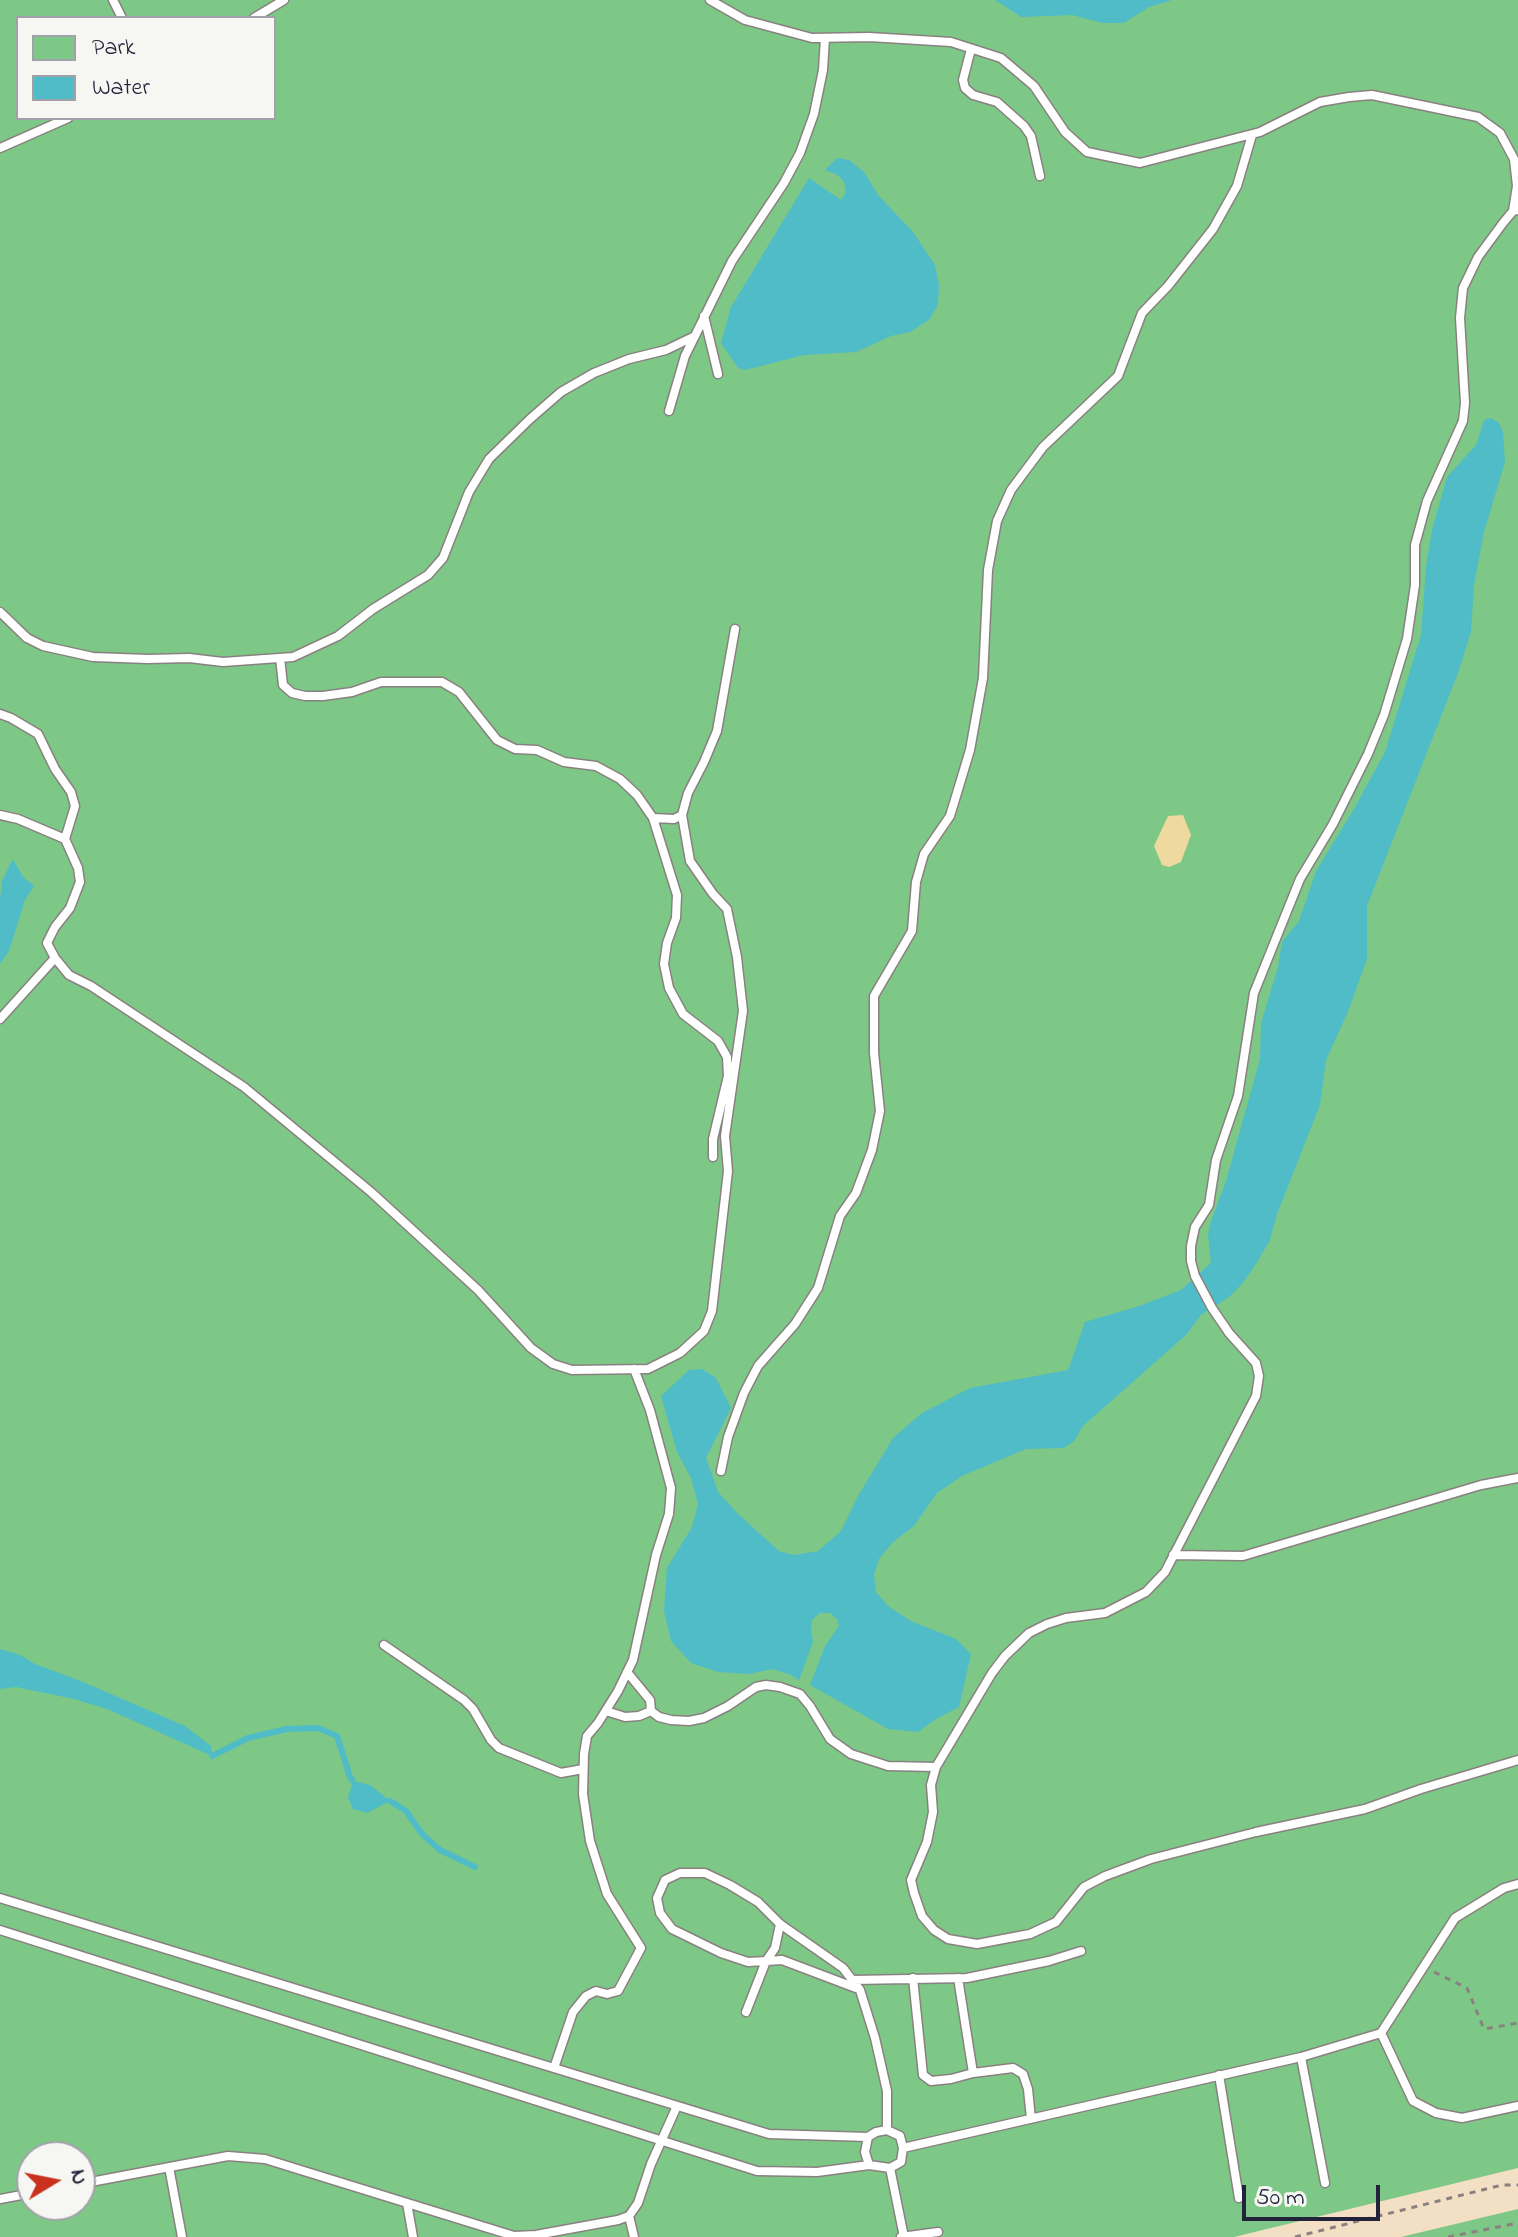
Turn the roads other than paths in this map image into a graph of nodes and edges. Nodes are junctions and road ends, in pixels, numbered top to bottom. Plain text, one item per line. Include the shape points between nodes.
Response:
1 (284, 0) edge
2 (710, 0) edge
3 (257, 16) edge
4 (825, 38) junction
5 (971, 49) junction
6 (63, 120) edge
7 (1252, 135) junction
8 (0, 148) edge
9 (1040, 176) dead end
10 (1516, 210) edge
11 (704, 316) junction
12 (695, 336) junction
13 (718, 374) dead end
14 (669, 411) dead end
15 (0, 612) edge
16 (735, 629) dead end
17 (280, 658) junction
18 (0, 714) edge
19 (0, 815) edge
20 (682, 815) junction
21 (653, 818) junction
22 (65, 839) junction
23 (55, 958) junction
24 (0, 1019) edge
25 (713, 1157) dead end
26 (634, 1369) junction
27 (721, 1471) dead end
28 (1518, 1478) edge
29 (1173, 1555) junction
30 (384, 1645) dead end
31 (627, 1672) junction
32 (606, 1711) junction
33 (651, 1711) junction
34 (1518, 1760) edge
35 (936, 1767) junction
36 (583, 1769) junction
37 (1518, 1884) edge
38 (0, 1898) edge
39 (780, 1924) junction
40 (0, 1930) edge
41 (1081, 1951) dead end
42 (766, 1961) junction
43 (913, 1978) junction
44 (958, 1978) junction
45 (852, 1980) junction
46 (860, 1990) junction
47 (746, 2012) dead end
48 (1381, 2033) junction
49 (1301, 2057) junction
50 (554, 2068) junction
51 (973, 2073) junction
52 (1219, 2075) junction
53 (677, 2106) junction
54 (1518, 2106) edge
55 (1031, 2119) junction
56 (887, 2130) junction
57 (868, 2137) junction
58 (663, 2140) junction
59 (903, 2148) junction
60 (869, 2165) junction
61 (169, 2167) junction
62 (890, 2168) junction
63 (96, 2181) edge
64 (1325, 2183) dead end
65 (1239, 2198) dead end
66 (407, 2203) junction
67 (629, 2216) junction
68 (938, 2232) dead end
69 (182, 2237) edge
70 (413, 2237) edge
71 (634, 2237) edge
72 (903, 2237) edge

1 - 3 lane
2 - 4 lane via 745,20
4 - 5 lane via 903,38
4 - 11 lane via 814,114 800,153
5 - 7 lane via 1001,58 1034,86 1065,132 1087,152 1140,163
5 - 9 lane via 965,88 997,102 1024,126
6 - 8 lane
7 - 10 lane via 1320,102 1372,95 1478,117 1500,133 1514,159
7 - 27 lane via 1237,186 1213,229 1142,313 1118,376 1043,447 1011,490 997,521 988,570 983,678 970,750 950,816 924,854 912,931 874,996 880,1111 872,1150 856,1193 840,1216 818,1288 758,1366 744,1393
10 - 29 lane via 1478,257 1463,288 1463,421 1427,501 1415,545 1407,639 1384,715 1333,824 1300,879 1254,993 1238,1096 1216,1160 1209,1205 1195,1227 1191,1261 1212,1308 1256,1363 1259,1376 1256,1396
11 - 12 lane
11 - 13 lane
12 - 14 lane
12 - 17 lane via 594,373 561,392 489,459 469,492 443,558 428,575 338,636
15 - 17 lane via 43,646 93,657 223,662
16 - 20 lane via 717,731
17 - 21 lane via 283,685 305,696 352,692 381,682 442,682 459,692 497,740 564,762 596,766 620,779
18 - 22 lane via 38,734 71,792 75,806
19 - 22 lane
20 - 21 lane
20 - 26 lane via 690,861 727,909 743,1011 725,1136 728,1171 712,1311 704,1331 680,1353 648,1369
21 - 25 lane via 677,895 664,964 669,988 683,1014 718,1041 727,1057
22 - 23 lane via 80,882 47,943
23 - 24 lane
23 - 26 lane via 69,975 244,1087 371,1192 553,1364 572,1370
26 - 31 lane via 671,1488 669,1514
28 - 29 lane via 1243,1556
29 - 35 lane via 1165,1572 1130,1601 1029,1633 992,1673
30 - 36 lane via 464,1700 499,1748 561,1773
31 - 32 lane
31 - 33 lane via 650,1700
32 - 33 lane via 625,1717
32 - 36 lane via 587,1736
33 - 35 lane via 689,1721 716,1712 756,1687 780,1687 800,1694 830,1739 851,1754 888,1766
34 - 35 lane via 1365,1809 1151,1859 1084,1887 1056,1922 1030,1934 977,1944 948,1939 934,1930 914,1893 911,1880 927,1842
36 - 50 lane via 590,1841 607,1894 641,1948 618,1991 596,1991 573,2012
37 - 48 lane via 1455,1918
38 - 50 lane
39 - 42 lane
39 - 42 lane via 758,1902 705,1873 672,1876 657,1898 672,1929 748,1962
39 - 45 lane
40 - 58 lane
41 - 44 lane
42 - 46 lane via 782,1960
42 - 47 lane
43 - 44 lane
43 - 45 lane
43 - 51 lane via 923,2075 931,2081
44 - 51 lane
45 - 46 lane
46 - 56 lane via 887,2091
48 - 49 lane
48 - 54 lane via 1413,2101 1462,2118
49 - 52 lane
49 - 64 lane
50 - 53 lane
51 - 55 lane via 1013,2068 1023,2074
52 - 55 lane
52 - 65 lane
53 - 57 lane via 769,2134
53 - 58 lane
55 - 59 lane
56 - 57 lane
56 - 59 lane via 900,2136
57 - 60 lane
58 - 60 lane via 757,2171 817,2172
58 - 67 lane
59 - 62 lane via 901,2162
60 - 62 lane
61 - 63 lane
61 - 66 lane via 228,2156 265,2159
61 - 69 lane
62 - 72 lane
66 - 67 lane via 514,2236
66 - 70 lane
67 - 71 lane
68 - 72 lane

